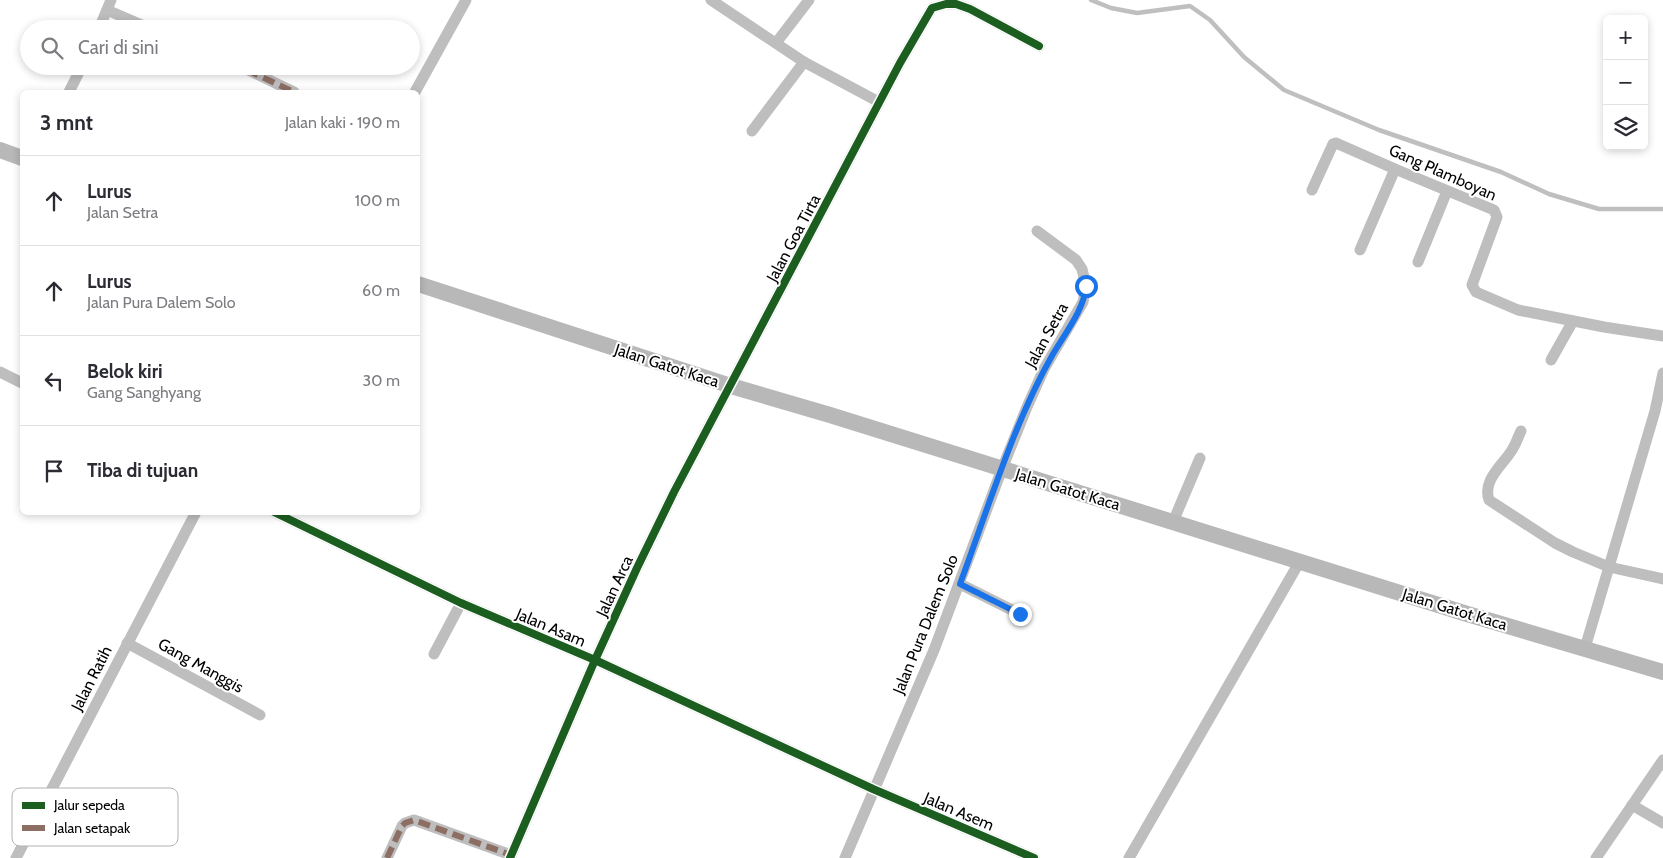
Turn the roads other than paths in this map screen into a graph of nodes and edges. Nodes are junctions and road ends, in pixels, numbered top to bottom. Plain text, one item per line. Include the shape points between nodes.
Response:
1 (466, 0) edge
2 (711, 0) edge
3 (809, 0) edge
4 (109, 5) edge
5 (103, 20) edge
6 (135, 20) edge
7 (776, 43) junction
8 (1039, 46) dead end
9 (804, 62) junction
10 (78, 75) edge
11 (259, 75) edge
12 (70, 90) edge
13 (290, 90) edge
14 (416, 90) edge
15 (879, 102) junction
16 (752, 131) dead end
17 (0, 150) edge
18 (20, 157) edge
19 (1395, 170) junction
20 (1312, 190) dead end
21 (1447, 191) junction
22 (1037, 231) dead end
23 (1360, 250) dead end
24 (1418, 262) dead end
25 (420, 285) edge
26 (1573, 321) junction
27 (1663, 336) edge
28 (1551, 360) dead end
29 (0, 372) edge
30 (1663, 373) edge
31 (20, 382) edge
32 (731, 386) junction
33 (1659, 413) edge
34 (1521, 431) dead end
35 (1200, 458) dead end
36 (1002, 469) junction
37 (194, 515) edge
38 (280, 515) edge
39 (1173, 522) junction
40 (1300, 561) junction
41 (1609, 567) junction
42 (1663, 579) edge
43 (960, 584) junction
44 (461, 603) junction
45 (1020, 614) dead end
46 (127, 642) junction
47 (1585, 648) junction
48 (434, 654) dead end
49 (595, 660) junction
50 (1663, 672) edge
51 (260, 716) dead end
52 (1663, 760) edge
53 (52, 788) edge
54 (874, 789) junction
55 (1632, 805) junction
56 (1663, 823) edge
57 (22, 846) edge
58 (510, 857) edge
59 (16, 858) edge
60 (387, 858) edge
61 (845, 858) edge
62 (1034, 858) edge
63 (1129, 858) edge
64 (1596, 858) edge

1 - 14 street
2 - 7 street
3 - 7 street
4 - 5 street
4 - 6 street
7 - 9 street
8 - 15 street, Jalan Goa Tirta via 970,9 956,4 936,6 928,13
9 - 15 street
9 - 16 street
10 - 12 street
11 - 13 street
15 - 32 street, Jalan Goa Tirta
17 - 18 main road
19 - 20 street, Gang Plamboyan via 1334,143
19 - 21 street, Gang Plamboyan
19 - 23 street
21 - 24 street
21 - 26 street, Gang Plamboyan via 1496,212 1472,285 1476,292 1518,310
22 - 36 street, Jalan Setra via 1076,260 1082,270 1086,293 1044,369
25 - 32 main road, Jalan Gatot Kaca
26 - 27 street, Gang Plamboyan
26 - 28 street
29 - 31 street
30 - 33 street
32 - 36 main road, Jalan Gatot Kaca
32 - 49 street, Jalan Arca via 674,492
33 - 41 street
34 - 41 street via 1513,449 1493,475 1487,494 1490,500 1556,543
35 - 39 street
36 - 39 main road, Jalan Gatot Kaca
36 - 43 street, Jalan Pura Dalem Solo
37 - 46 street, Jalan Ratih
38 - 44 street, Jalan Asam
39 - 40 main road, Jalan Gatot Kaca
40 - 47 main road, Jalan Gatot Kaca
40 - 63 street
41 - 42 street
41 - 47 street
43 - 45 street
43 - 54 street, Jalan Pura Dalem Solo
44 - 48 street
44 - 49 street, Jalan Asam
46 - 51 street, Gang Manggis
46 - 53 street, Jalan Ratih
47 - 50 main road, Jalan Gatot Kaca
49 - 54 street, Jalan Asam
49 - 58 street, Jalan Arca
52 - 55 street
54 - 61 street, Jalan Pura Dalem Solo
54 - 62 street, Jalan Asem
55 - 56 street
55 - 64 street
57 - 59 street, Jalan Ratih
58 - 60 street via 414,820 402,826

